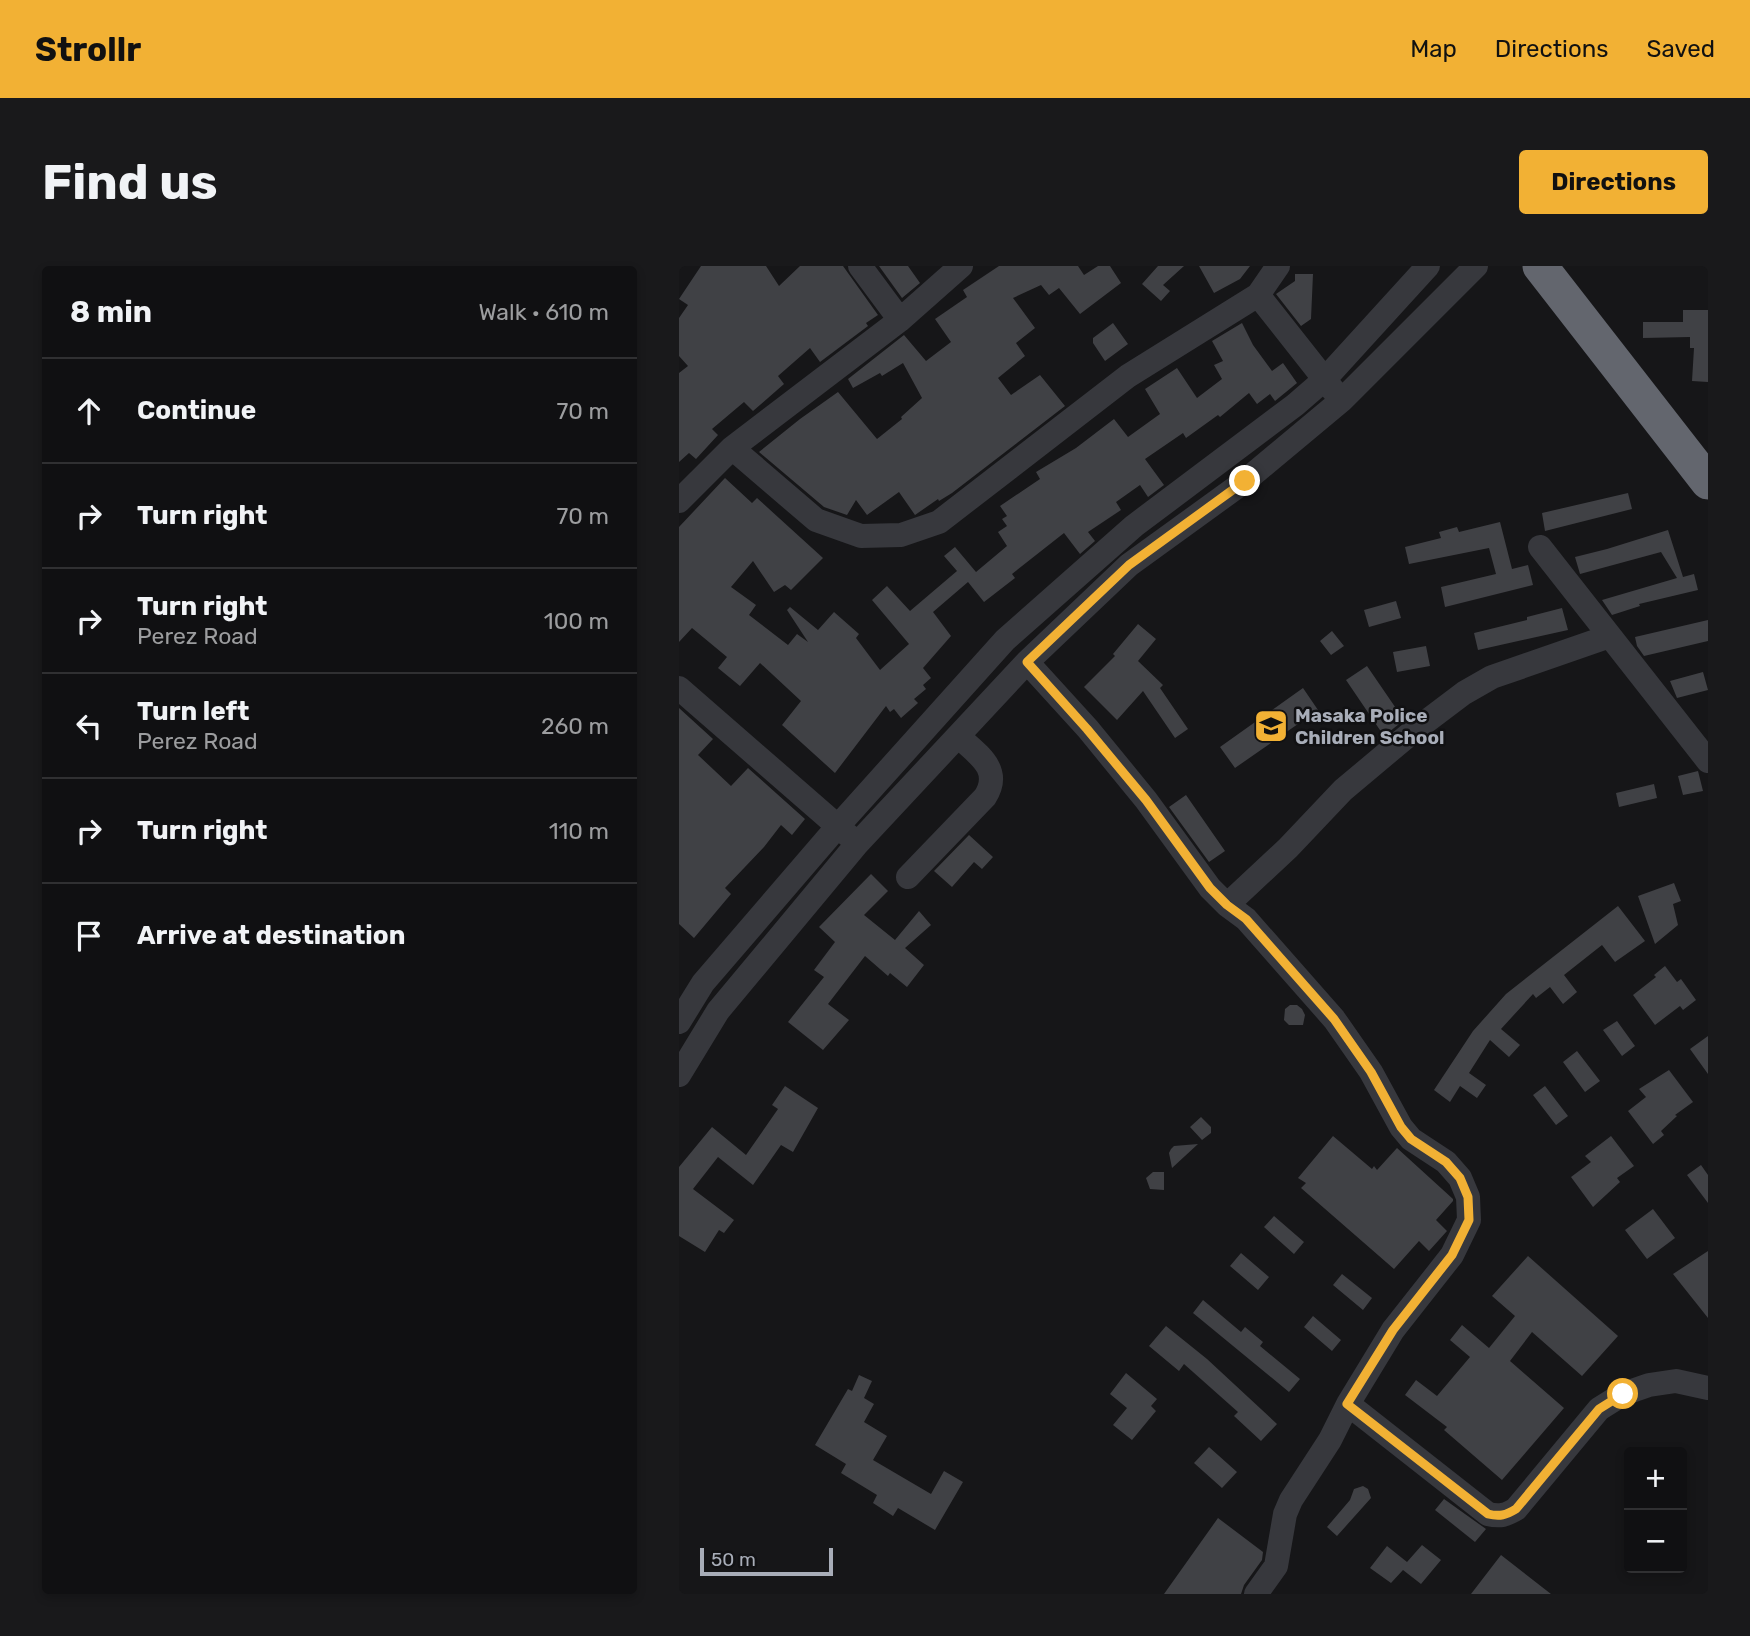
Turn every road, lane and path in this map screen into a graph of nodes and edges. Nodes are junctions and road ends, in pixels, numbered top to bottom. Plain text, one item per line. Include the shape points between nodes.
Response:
1 (860, 266) edge
2 (961, 266) edge
3 (1278, 266) edge
4 (1428, 266) edge
5 (1476, 266) edge
6 (1540, 266) edge
7 (1258, 295) junction
8 (900, 320) junction
9 (1325, 379) junction
10 (1342, 400) junction
11 (732, 448) junction
12 (1703, 468) edge
13 (679, 501) edge
14 (1540, 547) dead end
15 (1610, 636) junction
16 (1027, 662) junction
17 (679, 688) edge
18 (958, 736) junction
19 (1708, 761) edge
20 (838, 825) junction
21 (857, 844) junction
22 (908, 877) dead end
23 (1227, 905) junction
24 (679, 1022) edge
25 (679, 1075) edge
26 (1708, 1388) edge
27 (1347, 1404) junction
28 (1256, 1594) edge

1 - 8 street
2 - 8 street
3 - 7 street
4 - 9 street
5 - 10 street
6 - 12 highway
7 - 9 street
7 - 11 street via 1128,376 939,522 901,535 861,536 816,520
8 - 11 street
9 - 10 street
9 - 20 street via 1134,526 1005,640
10 - 16 street via 1245,481 1129,565
11 - 13 street
14 - 15 street
15 - 19 street
15 - 23 street via 1492,677 1464,693 1343,790
16 - 18 street
16 - 23 street via 1129,779
17 - 20 street
18 - 21 street
18 - 22 street via 985,761 992,787
20 - 21 street
20 - 24 street via 703,984
21 - 25 street via 718,1010
23 - 27 street via 1246,919 1334,1019 1371,1072 1401,1127 1446,1162 1468,1197 1469,1220 1452,1255 1393,1330
26 - 27 street via 1676,1381 1623,1394 1599,1409 1516,1509 1496,1516
27 - 28 street via 1291,1500 1276,1566

